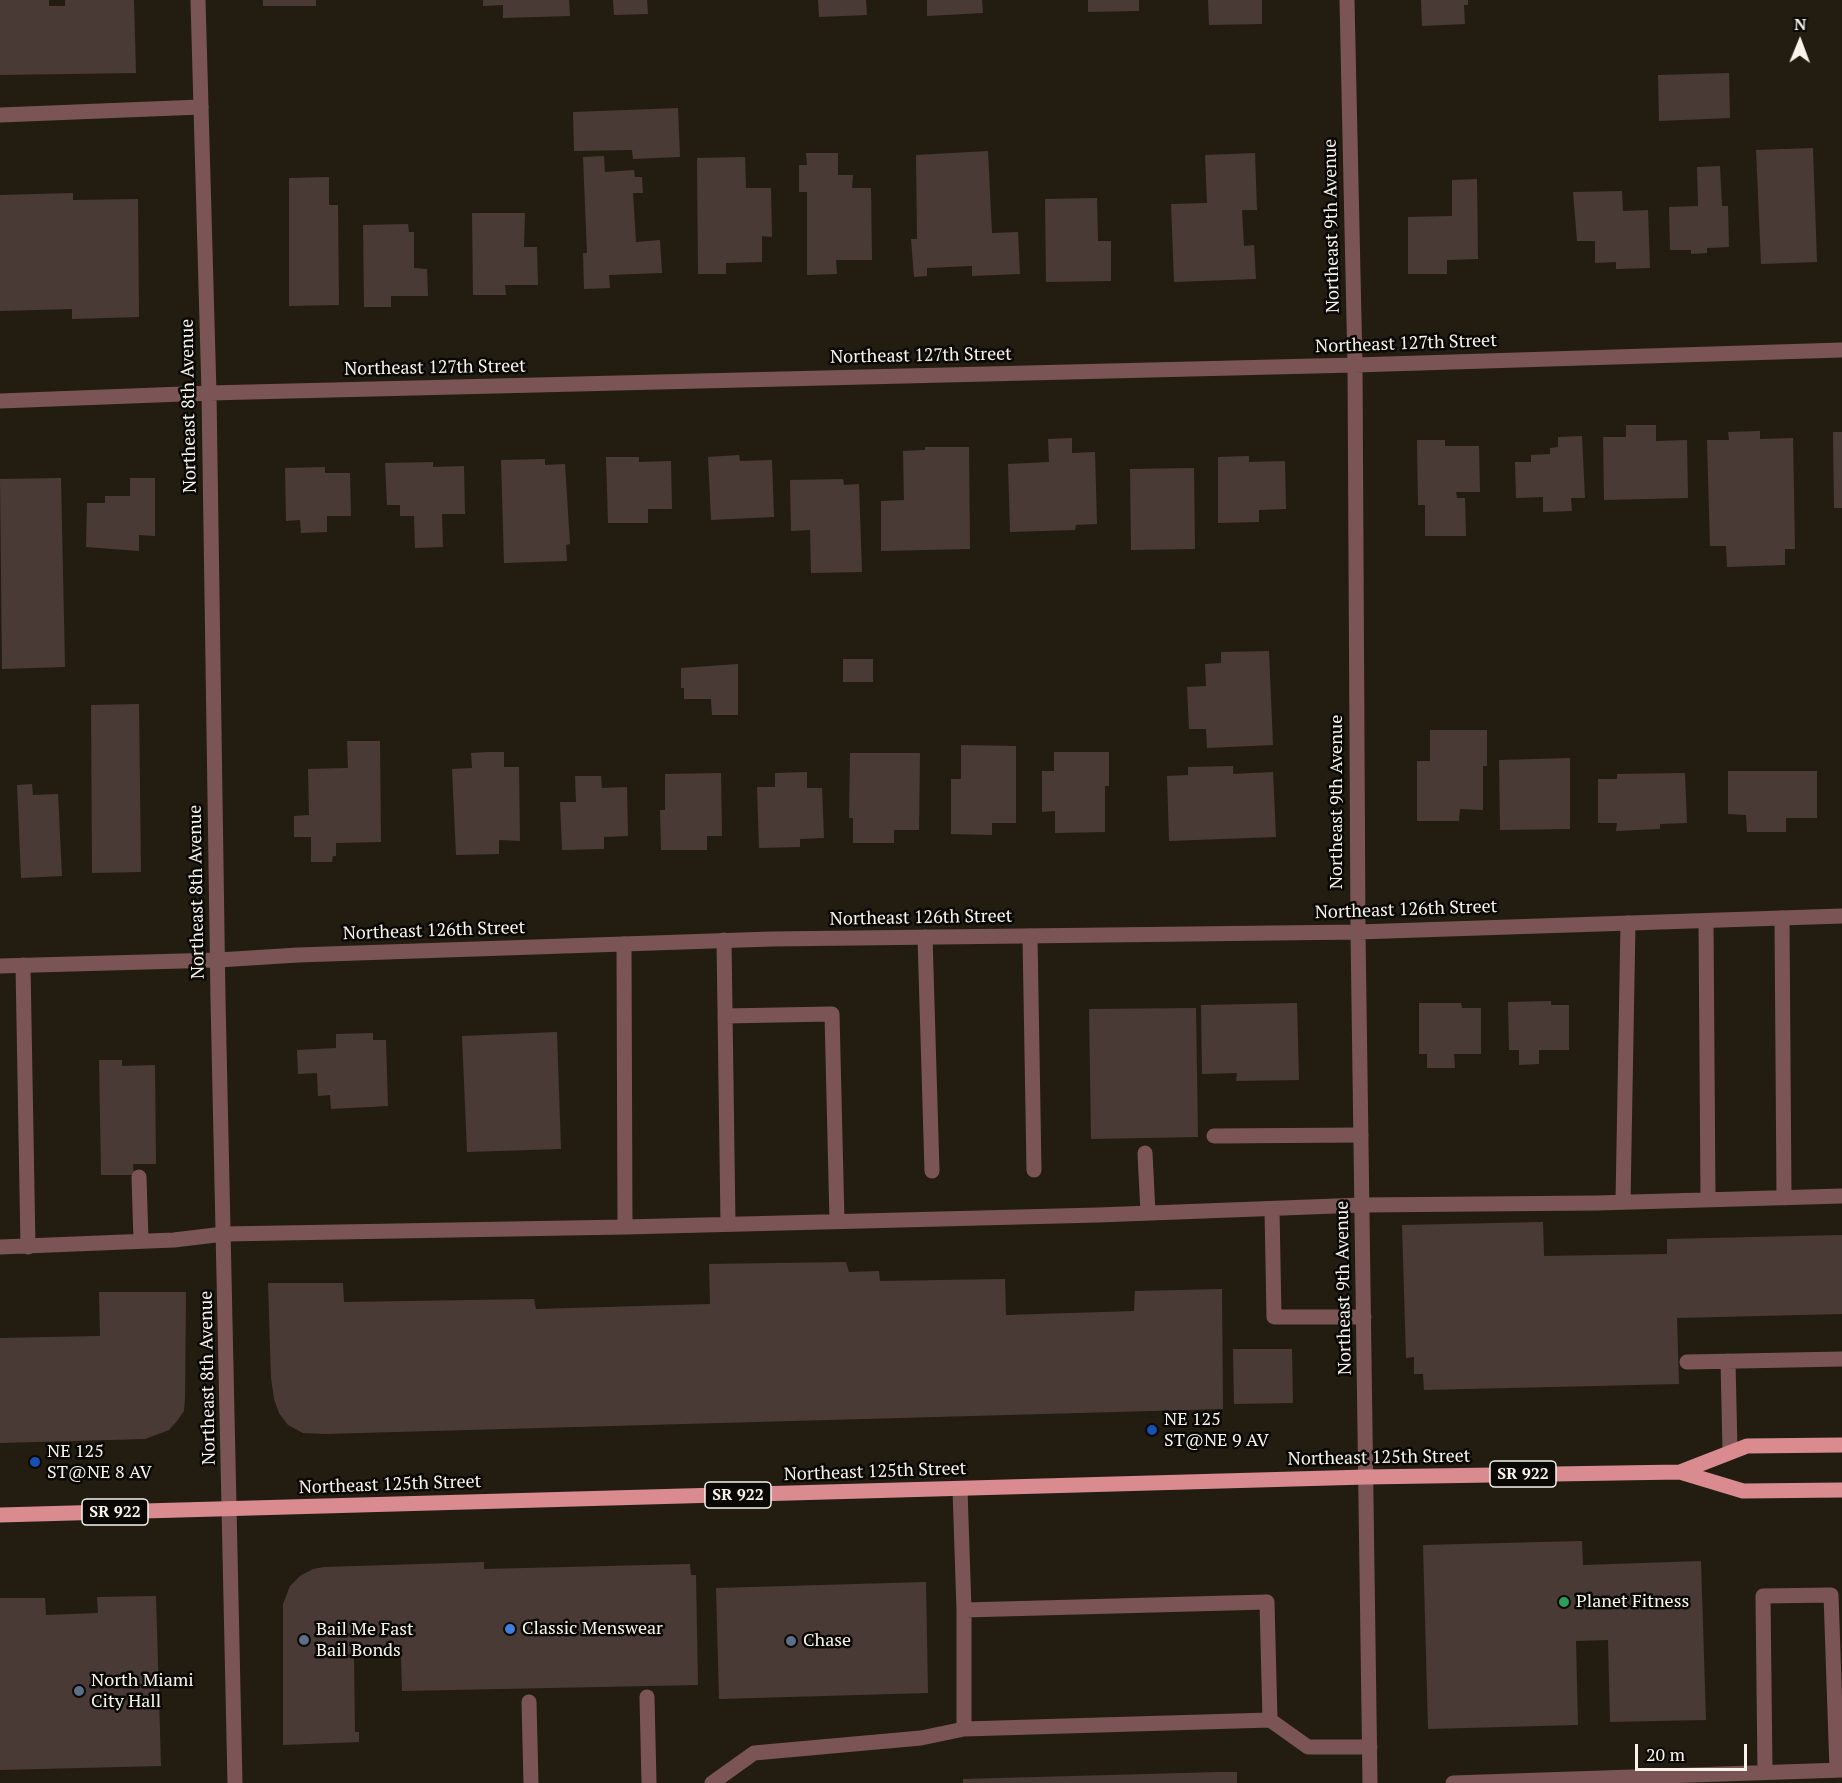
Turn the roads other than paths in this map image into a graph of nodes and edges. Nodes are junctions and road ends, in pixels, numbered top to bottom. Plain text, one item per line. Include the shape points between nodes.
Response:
1 (198, 0) edge
2 (1347, 0) edge
3 (201, 107) junction
4 (0, 115) edge
5 (1842, 350) edge
6 (1355, 365) junction
7 (209, 393) junction
8 (0, 401) edge
9 (1842, 916) edge
10 (1782, 918) junction
11 (1706, 921) junction
12 (1628, 923) junction
13 (1358, 932) junction
14 (1030, 936) junction
15 (925, 937) junction
16 (724, 940) junction
17 (624, 944) junction
18 (218, 960) junction
19 (23, 965) junction
20 (0, 966) edge
21 (725, 1016) junction
22 (1361, 1135) junction
23 (1214, 1136) dead end
24 (1145, 1153) dead end
25 (1034, 1170) dead end
26 (932, 1171) dead end
27 (139, 1177) dead end
28 (1842, 1196) edge
29 (1784, 1198) junction
30 (1708, 1200) junction
31 (1623, 1203) junction
32 (1362, 1205) junction
33 (1272, 1209) junction
34 (1148, 1213) junction
35 (837, 1221) junction
36 (728, 1224) junction
37 (625, 1227) junction
38 (224, 1234) junction
39 (141, 1241) junction
40 (0, 1247) edge
41 (28, 1247) junction
42 (1364, 1317) junction
43 (1842, 1359) edge
44 (1728, 1361) junction
45 (1687, 1362) dead end
46 (1842, 1445) edge
47 (1730, 1451) junction
48 (1680, 1472) junction
49 (1366, 1477) junction
50 (960, 1489) junction
51 (1842, 1490) edge
52 (231, 1509) junction
53 (0, 1515) edge
54 (964, 1610) junction
55 (647, 1697) dead end
56 (529, 1702) dead end
57 (1270, 1720) junction
58 (964, 1729) junction
59 (1370, 1747) junction
60 (1840, 1770) edge
61 (1765, 1772) junction
62 (235, 1783) edge
63 (531, 1783) edge
64 (650, 1783) edge
65 (712, 1783) edge
66 (1370, 1783) edge
67 (1453, 1783) edge

1 - 3 street, Northeast 8th Avenue
2 - 6 street, Northeast 9th Avenue
3 - 4 street
3 - 7 street, Northeast 8th Avenue
5 - 6 street, Northeast 127th Street
6 - 7 street, Northeast 127th Street
6 - 13 street, Northeast 9th Avenue
7 - 8 street, Northeast 127th Street
7 - 18 street, Northeast 8th Avenue
9 - 10 street, Northeast 126th Street
10 - 11 street, Northeast 126th Street
10 - 29 street
11 - 12 street, Northeast 126th Street
11 - 30 street
12 - 13 street, Northeast 126th Street
12 - 31 street
13 - 14 street, Northeast 126th Street
13 - 22 street, Northeast 9th Avenue
14 - 15 street, Northeast 126th Street
14 - 25 street
15 - 16 street, Northeast 126th Street
15 - 26 street
16 - 17 street, Northeast 126th Street
16 - 21 street
17 - 18 street, Northeast 126th Street
17 - 37 street
18 - 19 street, Northeast 126th Street
18 - 38 street, Northeast 8th Avenue
19 - 20 street, Northeast 126th Street
19 - 41 street
21 - 35 street via 832,1014
21 - 36 street
22 - 23 street
22 - 32 street, Northeast 9th Avenue
24 - 34 street
27 - 39 street
28 - 29 street
29 - 30 street
30 - 31 street
31 - 32 street
32 - 33 street
32 - 42 street, Northeast 9th Avenue
33 - 34 street
33 - 42 street via 1274,1317
34 - 35 street
35 - 36 street
36 - 37 street
37 - 38 street
38 - 39 street
38 - 52 street, Northeast 8th Avenue
39 - 41 street
40 - 41 street
42 - 49 street, Northeast 9th Avenue
43 - 44 street
44 - 45 street
44 - 47 street
46 - 47 main road, Northeast 125th Street / SR 922 via 1747,1446
47 - 48 main road, Northeast 125th Street / SR 922
48 - 49 main road, Northeast 125th Street / SR 922
48 - 51 main road, Northeast 125th Street / SR 922 via 1743,1491
49 - 50 main road, Northeast 125th Street / SR 922
49 - 59 street, Northeast 9th Avenue
50 - 52 main road, Northeast 125th Street / SR 922
50 - 54 street
52 - 53 main road, Northeast 125th Street / SR 922
52 - 62 street, Northeast 8th Avenue
54 - 57 street via 1267,1602
54 - 58 street
55 - 64 street
56 - 63 street
57 - 58 street
57 - 59 street via 1308,1747
58 - 65 street via 921,1738 754,1753
59 - 66 street, Northeast 9th Avenue
60 - 61 street
60 - 61 street via 1831,1595 1763,1596
61 - 67 street

